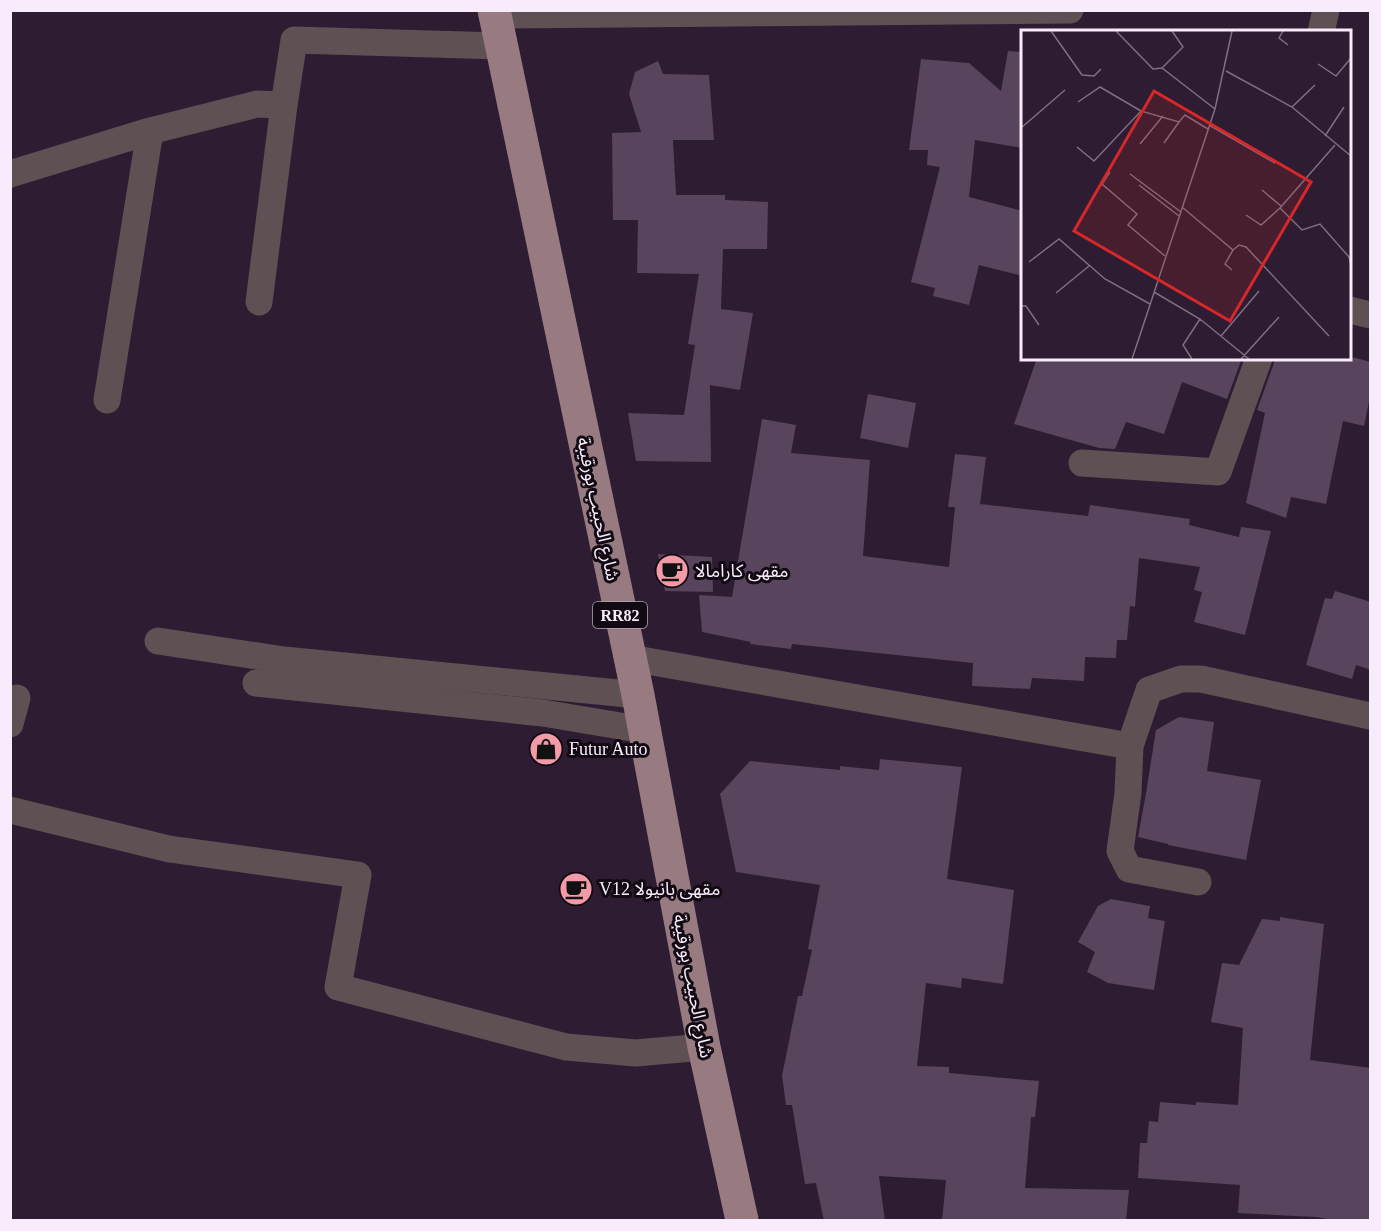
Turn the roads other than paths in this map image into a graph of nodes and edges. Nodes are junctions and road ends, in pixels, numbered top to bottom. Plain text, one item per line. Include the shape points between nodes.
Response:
1 (1070, 10) edge
2 (1326, 10) edge
3 (496, 24) edge
4 (1321, 30) edge
5 (284, 105) junction
6 (150, 131) junction
7 (10, 174) edge
8 (259, 302) dead end
9 (1351, 310) edge
10 (1371, 315) edge
11 (1257, 360) edge
12 (107, 400) dead end
13 (1082, 463) dead end
14 (158, 641) dead end
15 (630, 658) junction
16 (256, 683) dead end
17 (638, 695) junction
18 (17, 698) dead end
19 (1371, 716) edge
20 (10, 724) edge
21 (644, 730) junction
22 (1130, 746) junction
23 (10, 810) edge
24 (1198, 882) dead end
25 (704, 1047) junction
26 (742, 1221) edge

1 - 3 street
2 - 4 street
3 - 5 street via 294,40
3 - 15 main road, شارع الحبيب بورقيبة / RR82
5 - 6 street via 257,104
5 - 8 street
6 - 7 street
6 - 12 street
9 - 10 street
11 - 13 street via 1218,472
14 - 17 street via 285,660
15 - 17 main road, شارع الحبيب بورقيبة / RR82
15 - 22 street
16 - 21 street via 543,713
17 - 21 main road, شارع الحبيب بورقيبة / RR82
18 - 20 street
19 - 22 street via 1201,679 1181,679 1149,690
21 - 25 main road, شارع الحبيب بورقيبة / RR82
22 - 24 street via 1120,851 1129,869
23 - 25 street via 169,849 358,875 339,987 566,1047 636,1053
25 - 26 main road, شارع الحبيب بورقيبة / RR82

